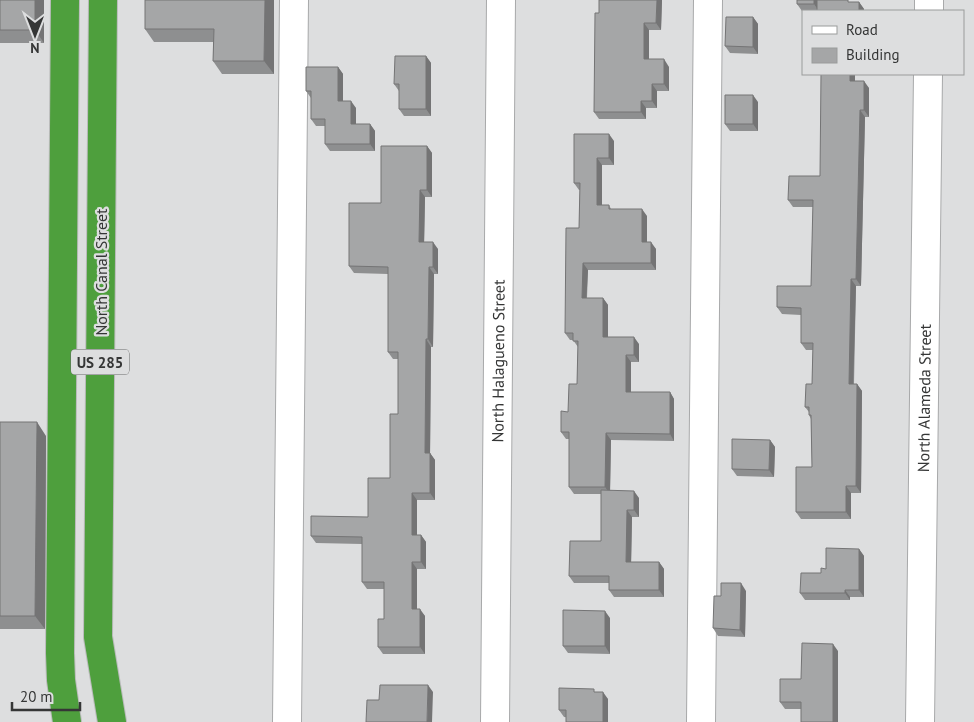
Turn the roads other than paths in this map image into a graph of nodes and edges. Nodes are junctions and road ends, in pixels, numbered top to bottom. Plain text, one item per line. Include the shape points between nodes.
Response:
1 (65, 0) edge
2 (103, 0) edge
3 (294, 0) edge
4 (502, 0) edge
5 (708, 0) edge
6 (928, 75) edge
7 (67, 722) edge
8 (112, 722) edge
9 (287, 722) edge
10 (495, 722) edge
11 (701, 722) edge
12 (920, 722) edge

1 - 7 highway, US 285 via 60,680
2 - 8 highway, North Canal Street / US 285 via 98,637
3 - 9 street
4 - 10 street, North Halagueno Street
5 - 11 street
6 - 12 street, North Alameda Street

